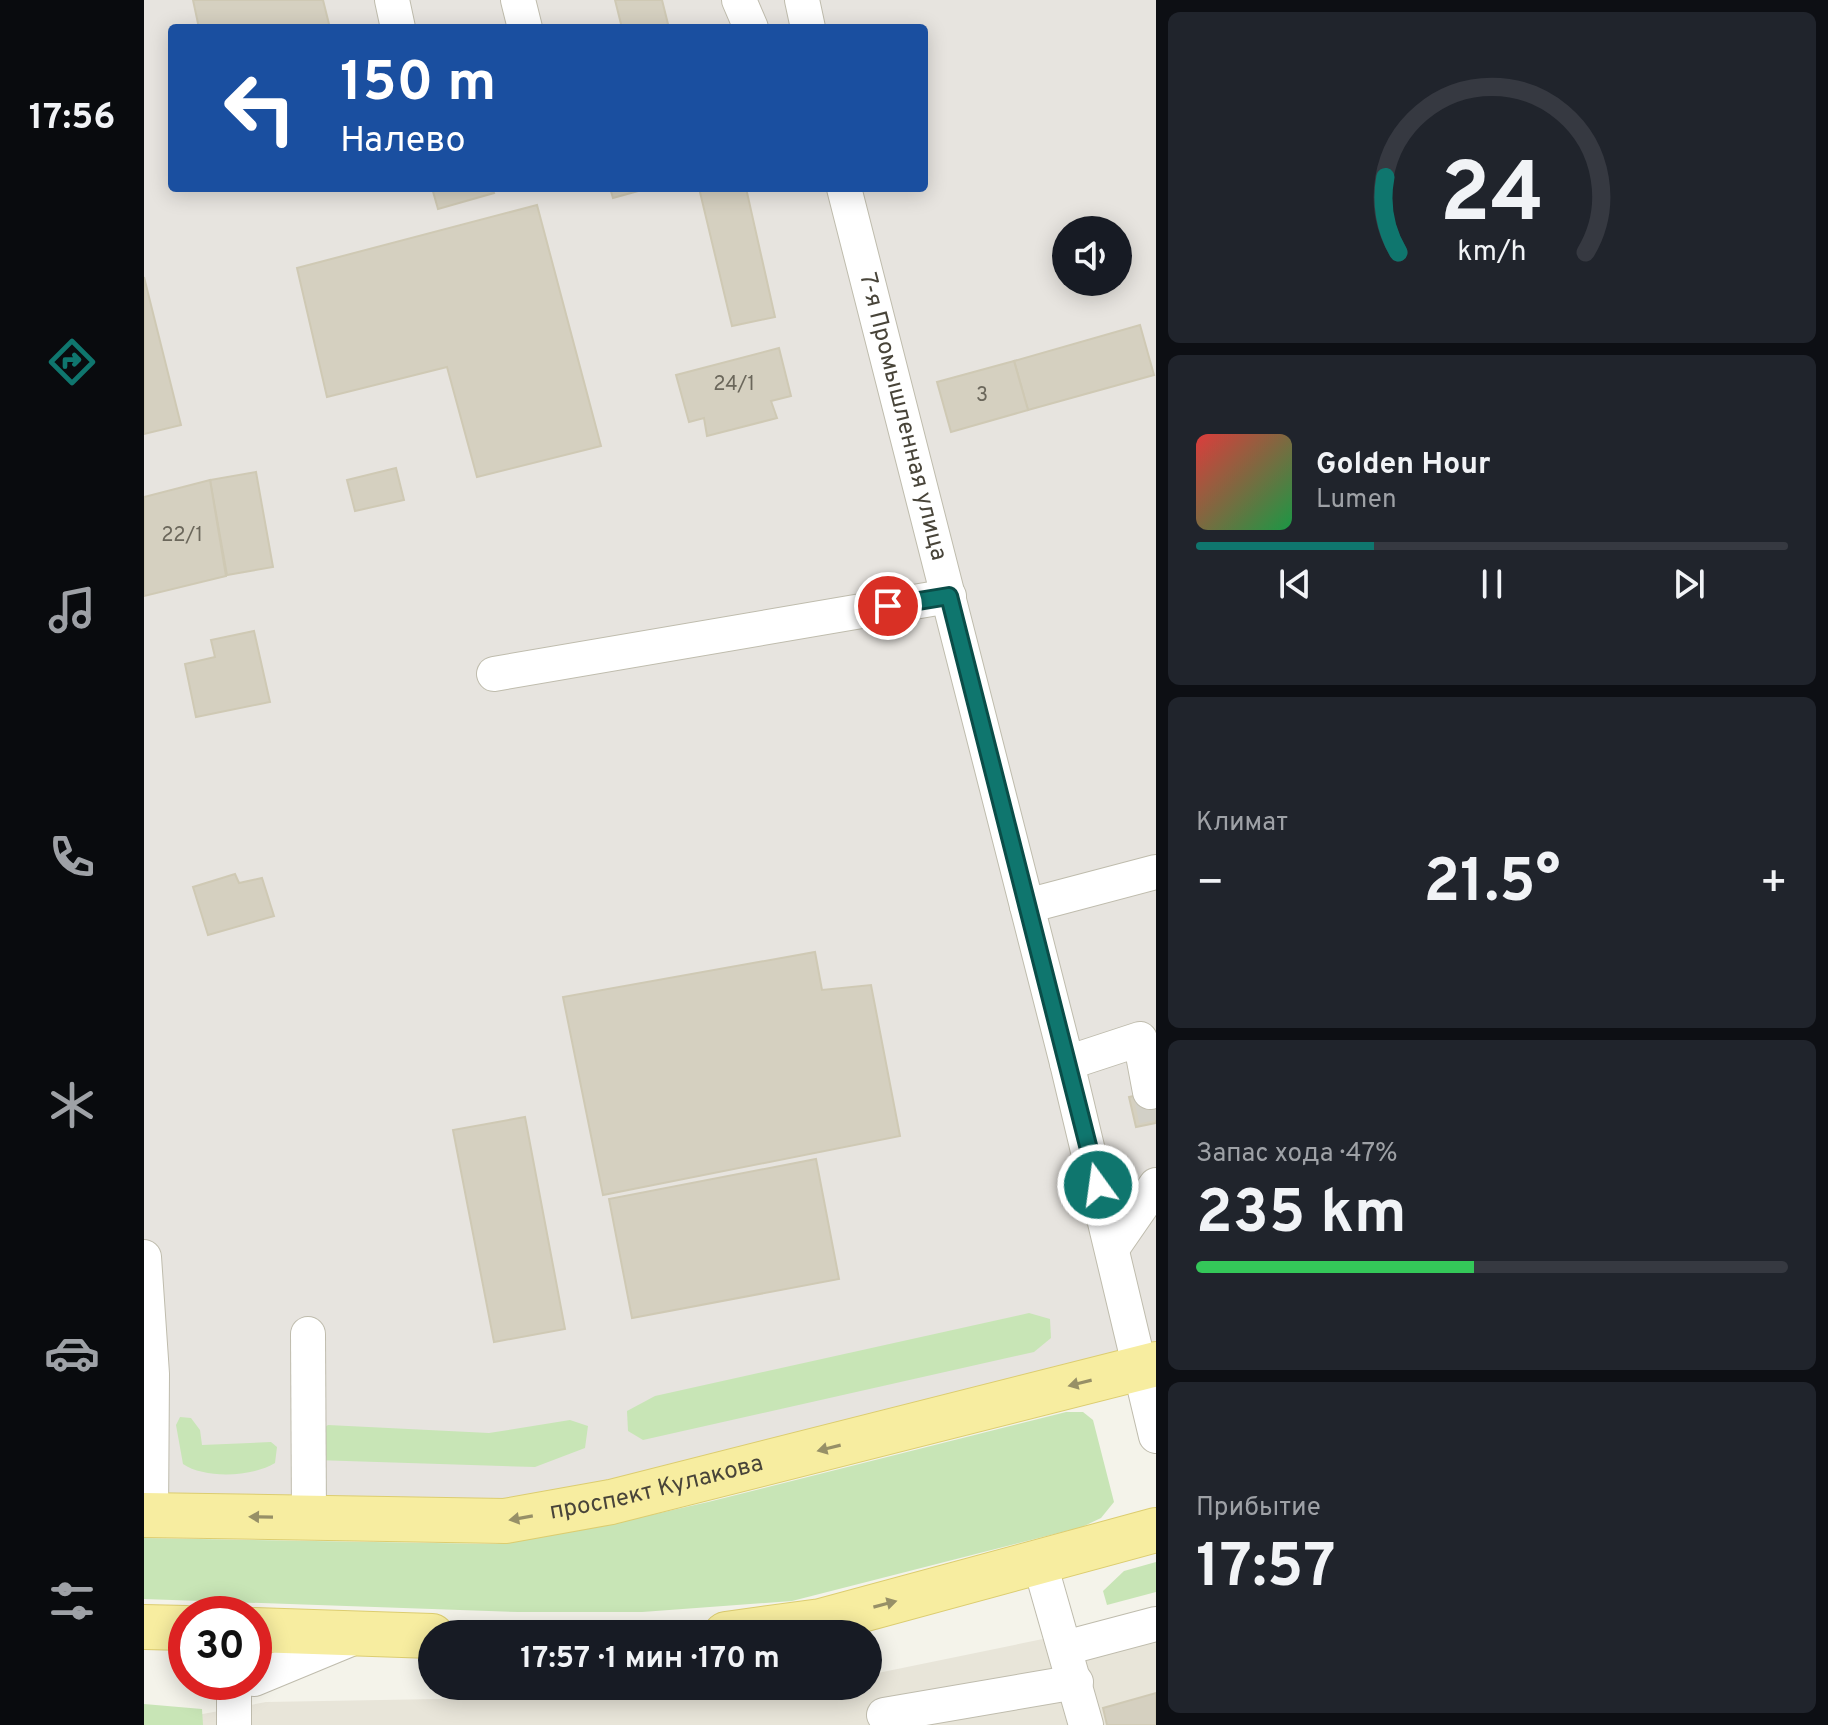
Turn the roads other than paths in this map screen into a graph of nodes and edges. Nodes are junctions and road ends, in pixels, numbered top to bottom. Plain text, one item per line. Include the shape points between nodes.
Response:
1 (392, 0) edge
2 (518, 0) edge
3 (739, 0) edge
4 (802, 0) edge
5 (397, 24) edge
6 (524, 24) edge
7 (749, 24) edge
8 (807, 24) edge
9 (846, 192) edge
10 (949, 596) junction
11 (494, 674) dead end
12 (1156, 872) edge
13 (1027, 906) junction
14 (1067, 1063) junction
15 (1150, 1092) dead end
16 (1156, 1185) edge
17 (1113, 1247) junction
18 (144, 1257) edge
19 (308, 1334) dead end
20 (1147, 1366) edge
21 (148, 1374) edge
22 (1156, 1436) edge
23 (148, 1515) edge
24 (309, 1518) junction
25 (1156, 1530) edge
26 (1040, 1564) junction
27 (825, 1620) edge
28 (1156, 1624) edge
29 (144, 1627) edge
30 (168, 1628) edge
31 (272, 1631) edge
32 (363, 1634) junction
33 (418, 1636) edge
34 (1065, 1648) junction
35 (272, 1670) edge
36 (1076, 1682) junction
37 (239, 1700) edge
38 (884, 1715) dead end
39 (234, 1725) edge
40 (1086, 1725) edge

1 - 5 street
2 - 6 street
3 - 7 street
4 - 8 street
9 - 10 street, 7-я Промышленная улица
10 - 11 street
10 - 13 street, 7-я Промышленная улица
12 - 13 street
13 - 14 street, 7-я Промышленная улица
14 - 15 street via 1140,1039
14 - 17 street, 7-я Промышленная улица
16 - 17 street
17 - 20 street, 7-я Промышленная улица
18 - 21 street
19 - 24 street
20 - 22 street, 7-я Промышленная улица
20 -> 24 main road, проспект Кулакова via 611,1502 505,1521
21 - 23 street
24 -> 23 main road, проспект Кулакова
25 - 26 main road
27 -> 26 main road
26 - 34 street
28 - 34 street
29 - 30 main road
31 - 32 main road
32 - 33 main road
32 - 35 street
34 - 36 street
36 - 38 street
36 - 40 street
37 - 39 street

